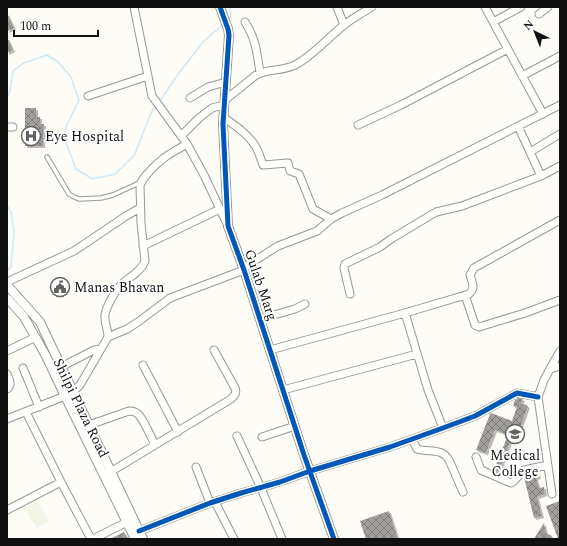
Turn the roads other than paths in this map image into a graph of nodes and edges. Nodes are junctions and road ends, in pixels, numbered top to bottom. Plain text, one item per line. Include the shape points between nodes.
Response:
1 (134, 7) edge
2 (220, 7) edge
3 (337, 7) edge
4 (372, 7) edge
5 (485, 7) edge
6 (521, 7) edge
7 (548, 7) edge
8 (539, 14) dead end
9 (245, 22) dead end
10 (493, 22) junction
11 (344, 25) junction
12 (508, 49) junction
13 (560, 56) edge
14 (260, 73) junction
15 (148, 76) junction
16 (522, 76) junction
17 (226, 82) junction
18 (88, 96) dead end
19 (190, 98) dead end
20 (224, 102) junction
21 (560, 105) edge
22 (543, 114) junction
23 (223, 117) junction
24 (358, 125) dead end
25 (518, 126) junction
26 (560, 134) edge
27 (181, 136) junction
28 (187, 144) junction
29 (530, 152) junction
30 (47, 157) dead end
31 (560, 166) edge
32 (541, 176) junction
33 (141, 184) junction
34 (140, 208) junction
35 (220, 209) junction
36 (331, 219) junction
37 (560, 220) edge
38 (228, 226) junction
39 (143, 246) junction
40 (243, 269) junction
41 (7, 282) edge
42 (7, 286) edge
43 (350, 294) dead end
44 (465, 295) junction
45 (7, 298) edge
46 (560, 300) edge
47 (305, 304) dead end
48 (406, 313) junction
49 (260, 319) junction
50 (36, 337) junction
51 (108, 337) junction
52 (100, 349) junction
53 (214, 350) dead end
54 (270, 350) junction
55 (560, 351) edge
56 (7, 352) edge
57 (417, 354) junction
58 (143, 365) dead end
59 (560, 366) edge
60 (61, 367) junction
61 (23, 368) dead end
62 (550, 369) junction
63 (7, 374) edge
64 (7, 389) edge
65 (283, 390) junction
66 (73, 392) junction
67 (65, 396) junction
68 (538, 397) junction
69 (39, 407) junction
70 (26, 412) junction
71 (7, 419) edge
72 (89, 426) junction
73 (295, 426) junction
74 (443, 428) junction
75 (178, 432) junction
76 (237, 436) dead end
77 (262, 437) dead end
78 (412, 439) junction
79 (155, 445) junction
80 (476, 457) dead end
81 (548, 465) junction
82 (196, 467) dead end
83 (112, 471) junction
84 (310, 471) junction
85 (103, 475) junction
86 (61, 482) junction
87 (261, 488) junction
88 (463, 492) dead end
89 (552, 494) dead end
90 (213, 502) junction
91 (7, 510) edge
92 (127, 522) junction
93 (139, 531) junction
94 (92, 539) edge
95 (135, 539) edge
96 (143, 539) edge
97 (234, 539) edge
98 (282, 539) edge
99 (334, 539) edge

1 - 15 street
2 - 17 street, Gulab Marg via 229,35
3 - 11 street
4 - 11 street
5 - 10 street
6 - 10 street
7 - 8 street
9 - 14 street via 257,48
10 - 12 street
11 - 14 street via 297,64 287,69
12 - 16 street
12 - 24 street via 402,105
13 - 16 street
14 - 20 street
15 - 18 street
15 - 27 street via 152,96
16 - 22 street
17 - 19 street via 208,87
17 - 20 street, Gulab Marg
20 - 23 street, Gulab Marg
20 - 27 street via 212,108
21 - 22 street
22 - 25 street
23 - 36 street via 251,140 263,165 288,163 290,172 299,174 313,209
23 - 38 street, Gulab Marg
25 - 29 street
25 - 36 street
26 - 29 street
27 - 28 street
28 - 33 street via 162,159
28 - 35 street
29 - 32 street
30 - 33 lane via 69,194 79,199 113,196
31 - 32 street
32 - 43 street via 462,206 436,212 380,247 349,262 344,268
33 - 34 street
34 - 39 street
34 - 41 street via 74,251
35 - 38 street
35 - 39 street
36 - 40 street via 317,231 278,246
37 - 44 street via 474,268 470,275 474,286 469,294
38 - 40 street, Gulab Marg
39 - 51 street via 144,265 121,285 106,310
40 - 49 street, Gulab Marg
40 - 51 street via 170,298 138,322
42 - 60 street, Shilpi Plaza Road via 40,322
44 - 46 street via 475,325 479,327
44 - 48 street
45 - 50 street, Shilpi Plaza Road via 24,317
47 - 49 street
48 - 54 street
48 - 57 street
49 - 54 street, Gulab Marg
50 - 56 street
50 - 67 street, Shilpi Plaza Road
51 - 52 street
52 - 60 street
52 - 66 street via 80,385
53 - 75 street via 235,388 235,394
54 - 65 street, Gulab Marg
55 - 62 street
57 - 65 street
57 - 74 street
58 - 75 street
59 - 62 street
60 - 66 street, Shilpi Plaza Road
61 - 69 street
62 - 68 street
63 - 64 street via 10,387
65 - 73 street, Gulab Marg
66 - 67 street
66 - 72 street, Shilpi Plaza Road
67 - 69 street
67 - 85 street, Shilpi Plaza Road
68 - 74 street via 517,393 475,416
68 - 81 street
69 - 70 street
70 - 71 street
70 - 86 street
72 - 79 street via 129,411 135,412
72 - 83 street, Shilpi Plaza Road
73 - 77 street
73 - 84 street, Gulab Marg
74 - 78 street
75 - 79 street
76 - 87 street
78 - 84 street
78 - 88 street via 417,449 439,452 447,457
79 - 83 street
80 - 81 street via 481,470 511,483 524,470
81 - 89 street
82 - 90 street
83 - 85 street
83 - 93 street, Shilpi Plaza Road
84 - 87 street
84 - 99 street, Gulab Marg
85 - 92 street, Shilpi Plaza Road
86 - 91 street
86 - 94 street
87 - 90 street
87 - 98 street
90 - 93 street
90 - 97 street
92 - 94 street
92 - 95 street, Shilpi Plaza Road
93 - 96 street, Shilpi Plaza Road

